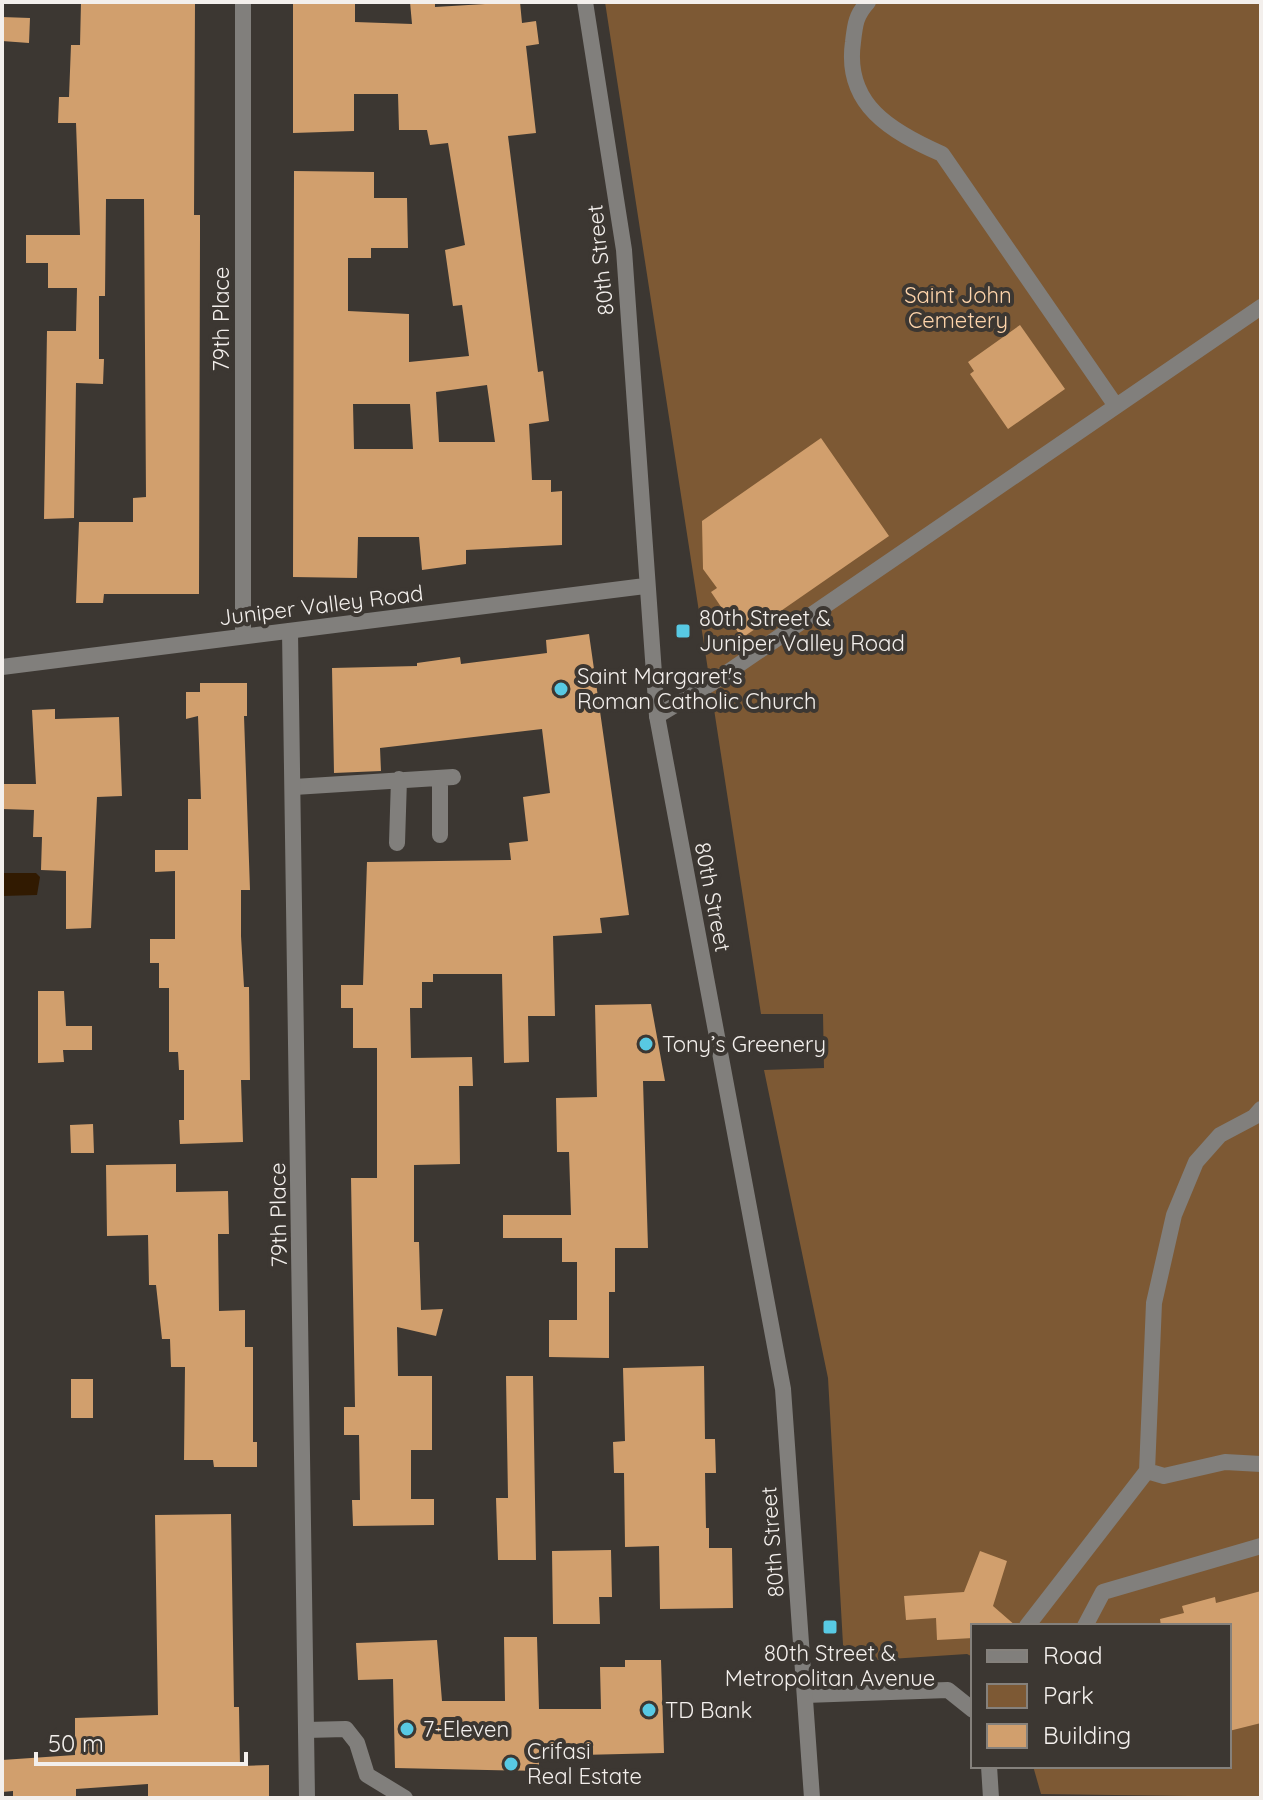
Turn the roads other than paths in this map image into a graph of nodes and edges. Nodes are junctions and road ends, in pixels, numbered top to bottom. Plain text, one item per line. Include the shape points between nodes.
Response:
1 (243, 2) edge
2 (585, 2) edge
3 (868, 2) edge
4 (1261, 307) edge
5 (1116, 406) junction
6 (645, 586) junction
7 (290, 631) junction
8 (243, 636) junction
9 (2, 667) edge
10 (657, 716) junction
11 (399, 779) junction
12 (294, 787) junction
13 (440, 835) dead end
14 (397, 843) dead end
15 (1259, 1115) edge
16 (1261, 1464) edge
17 (1147, 1471) junction
18 (1261, 1546) edge
19 (1029, 1624) edge
20 (1086, 1624) edge
21 (805, 1695) junction
22 (971, 1703) edge
23 (306, 1730) junction
24 (989, 1768) edge
25 (307, 1798) edge
26 (405, 1798) edge
27 (812, 1798) edge
28 (991, 1798) edge

1 - 8 street, 79th Place
2 - 6 street, 80th Street via 624,250
3 - 5 street via 856,15 850,58 864,104 902,136 942,154
4 - 5 street
5 - 10 street
6 - 7 street, Juniper Valley Road
6 - 10 street, 80th Street
7 - 8 street, Juniper Valley Road
7 - 12 street, 79th Place
8 - 9 street, Juniper Valley Road
10 - 21 street, 80th Street via 783,1389
11 - 12 street
11 - 13 street via 447,778
11 - 14 street
12 - 23 street, 79th Place
15 - 17 street via 1220,1135 1196,1162 1174,1215 1154,1303
16 - 17 street via 1225,1462 1164,1476
17 - 19 street
18 - 20 street via 1103,1592
21 - 22 street via 948,1690
21 - 27 street, 80th Street
23 - 25 street, 79th Place
23 - 26 street via 346,1729 357,1743 367,1775
24 - 28 street

